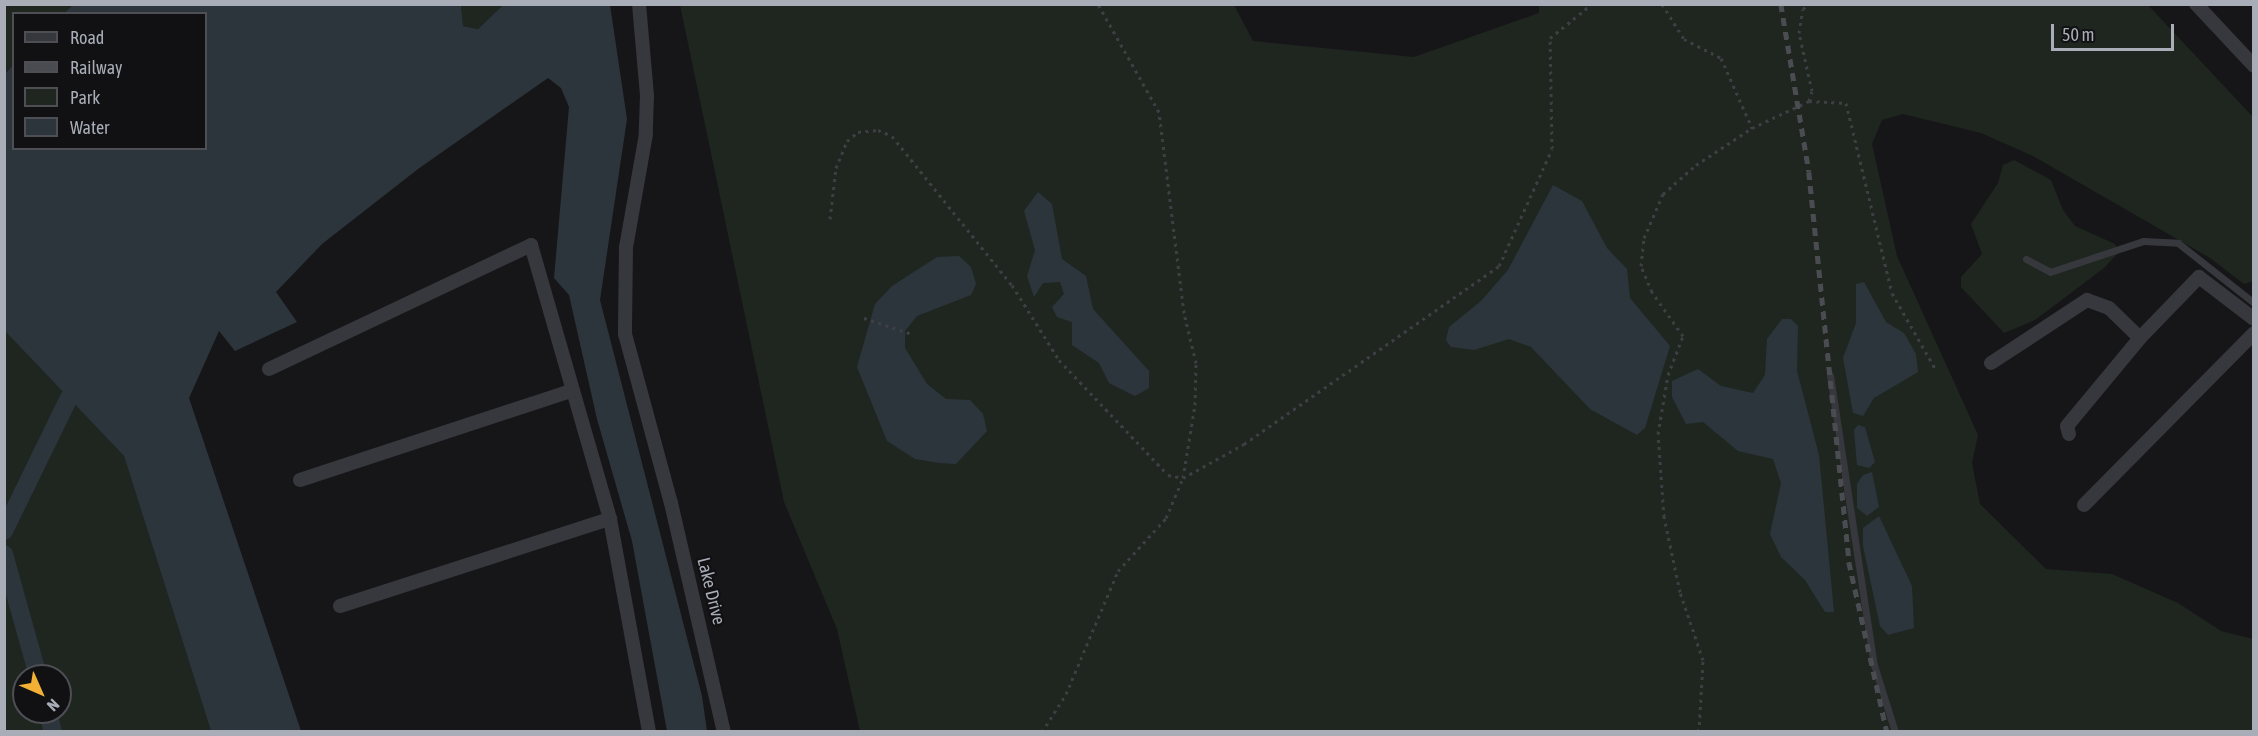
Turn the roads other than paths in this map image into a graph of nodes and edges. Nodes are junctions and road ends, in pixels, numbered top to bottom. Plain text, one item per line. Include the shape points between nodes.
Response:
1 (639, 4) edge
2 (2196, 4) edge
3 (2253, 66) edge
4 (2026, 259) dead end
5 (2253, 303) edge
6 (2253, 319) edge
7 (2253, 333) edge
8 (2140, 338) junction
9 (1991, 363) dead end
10 (269, 369) dead end
11 (1830, 375) dead end
12 (573, 390) junction
13 (2069, 434) dead end
14 (300, 480) dead end
15 (2085, 505) dead end
16 (610, 519) junction
17 (340, 606) dead end
18 (649, 732) edge
19 (724, 732) edge
20 (1895, 732) edge

1 - 19 street, Lake Drive via 647,96 646,134 626,247 625,334 656,461 671,503
2 - 3 street
4 - 5 lane via 2050,272 2143,240 2178,243
6 - 8 street via 2199,277
7 - 15 street
8 - 9 street via 2109,308 2086,300
8 - 13 street via 2067,426
10 - 12 street via 531,245
11 - 20 lane via 1874,665
12 - 14 street
12 - 16 street
16 - 17 street
16 - 18 street

